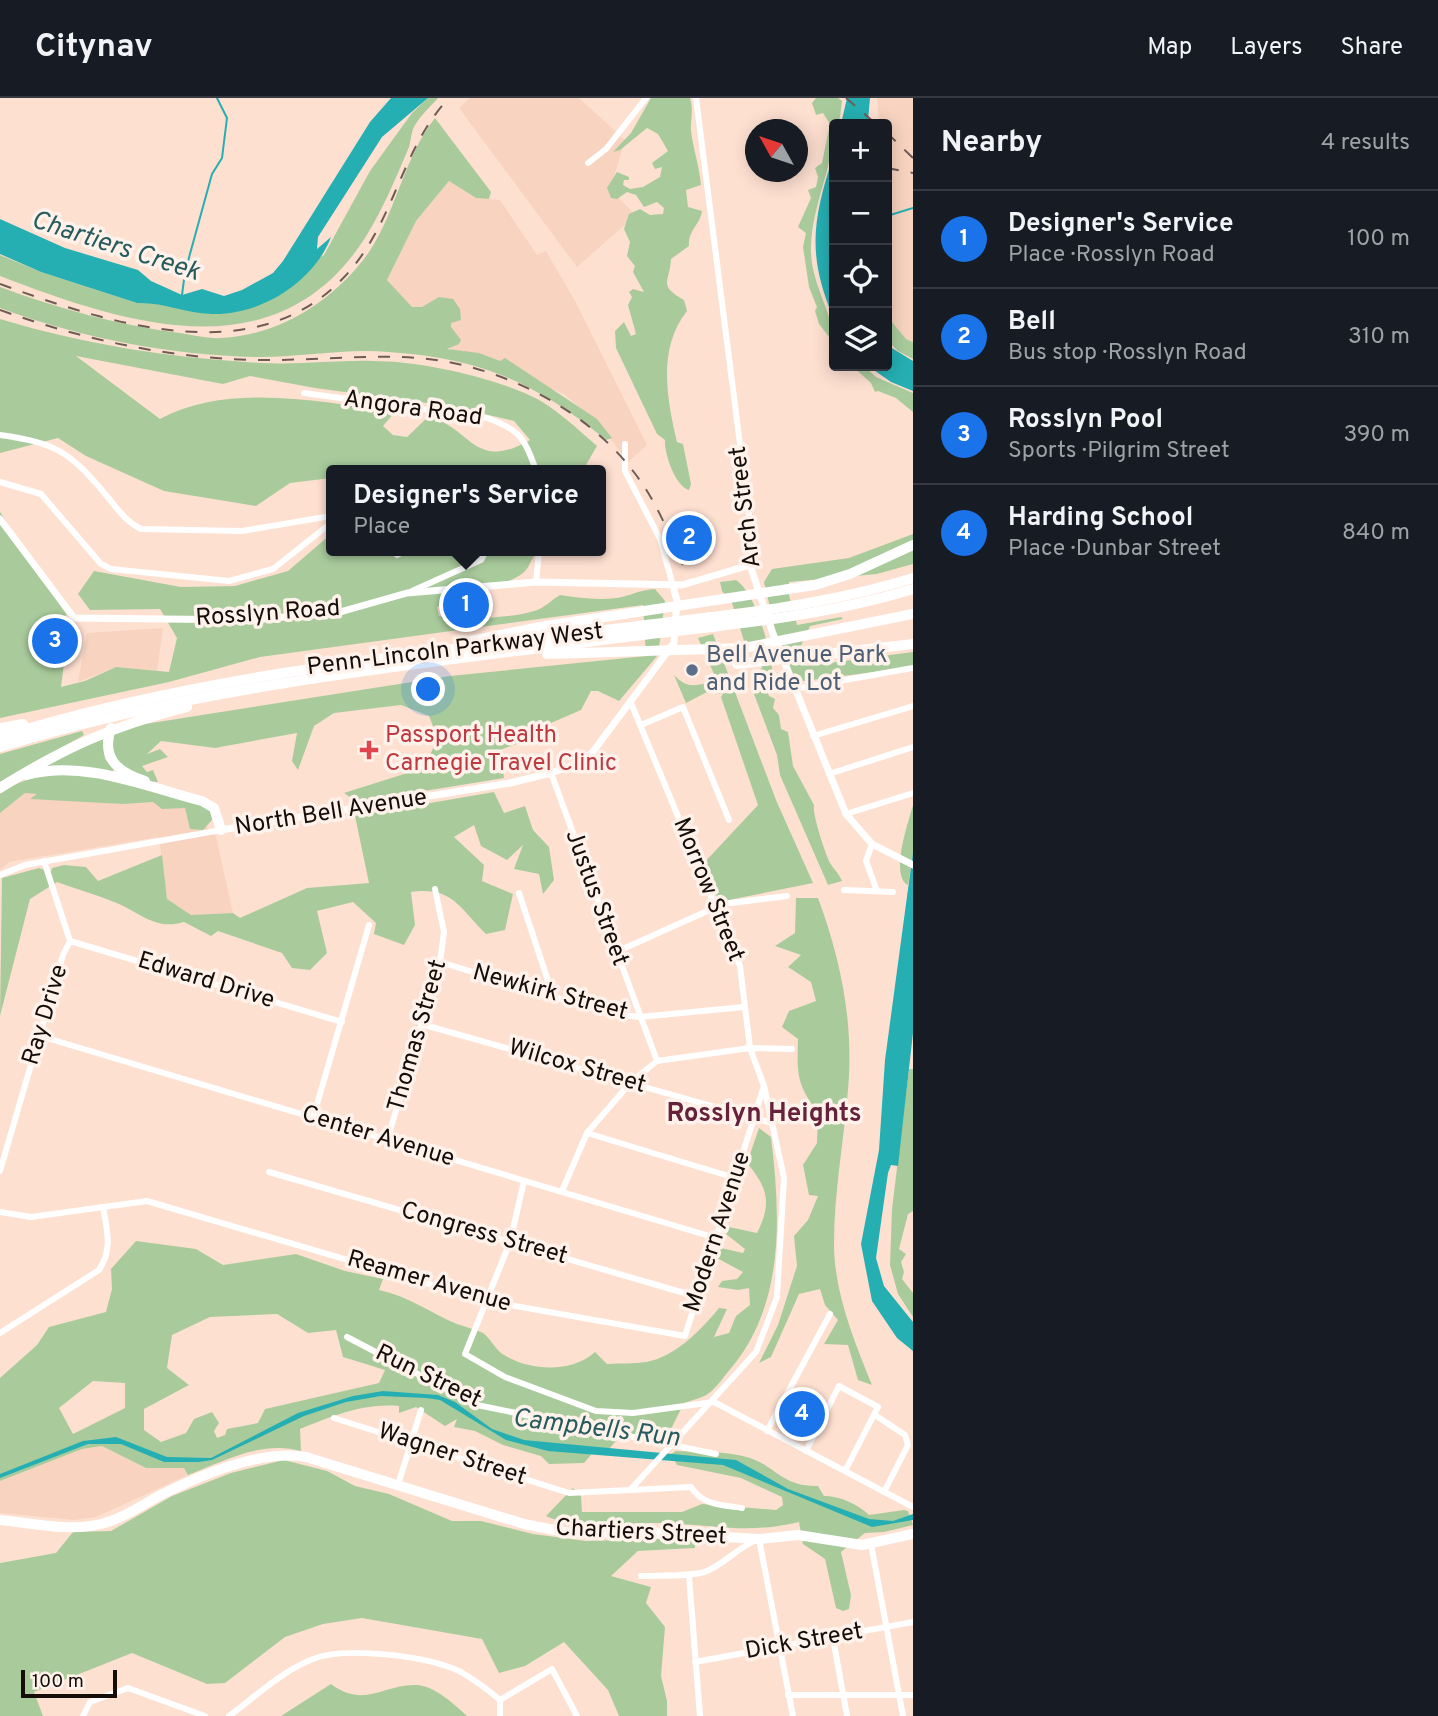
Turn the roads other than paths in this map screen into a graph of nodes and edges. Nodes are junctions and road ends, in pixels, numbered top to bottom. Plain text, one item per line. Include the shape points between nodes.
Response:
1 (646, 98) edge
2 (696, 98) edge
3 (588, 163) dead end
4 (304, 393) dead end
5 (0, 435) edge
6 (625, 444) dead end
7 (534, 465) edge
8 (0, 482) edge
9 (326, 517) edge
10 (0, 519) edge
11 (326, 527) edge
12 (913, 545) edge
13 (483, 556) edge
14 (539, 556) edge
15 (750, 565) junction
16 (913, 578) edge
17 (536, 582) junction
18 (673, 586) junction
19 (913, 589) edge
20 (407, 593) junction
21 (792, 610) junction
22 (913, 614) edge
23 (644, 630) junction
24 (913, 644) edge
25 (474, 657) junction
26 (390, 658) junction
27 (737, 664) dead end
28 (913, 668) edge
29 (285, 682) junction
30 (794, 689) junction
31 (631, 703) junction
32 (913, 706) edge
33 (98, 710) junction
34 (641, 725) junction
35 (0, 728) edge
36 (111, 728) junction
37 (813, 736) junction
38 (0, 737) edge
39 (0, 747) edge
40 (913, 747) edge
41 (551, 773) junction
42 (829, 774) junction
43 (17, 777) junction
44 (0, 788) edge
45 (913, 793) edge
46 (846, 814) junction
47 (729, 820) dead end
48 (220, 830) junction
49 (872, 844) junction
50 (44, 861) junction
51 (913, 865) edge
52 (0, 875) edge
53 (435, 889) dead end
54 (844, 890) dead end
55 (877, 891) junction
56 (893, 892) dead end
57 (519, 893) dead end
58 (787, 896) dead end
59 (714, 907) junction
60 (369, 925) dead end
61 (70, 941) junction
62 (616, 952) junction
63 (440, 962) junction
64 (553, 996) junction
65 (744, 1007) junction
66 (640, 1017) junction
67 (342, 1021) junction
68 (421, 1024) junction
69 (40, 1036) junction
70 (750, 1048) junction
71 (792, 1049) dead end
72 (657, 1061) junction
73 (631, 1082) junction
74 (764, 1086) junction
75 (313, 1118) junction
76 (754, 1119) junction
77 (772, 1123) junction
78 (587, 1133) junction
79 (387, 1141) junction
80 (0, 1171) edge
81 (269, 1172) dead end
82 (736, 1178) junction
83 (524, 1181) junction
84 (562, 1191) junction
85 (103, 1207) junction
86 (0, 1212) edge
87 (716, 1238) junction
88 (510, 1242) junction
89 (698, 1297) junction
90 (487, 1301) junction
91 (830, 1314) dead end
92 (0, 1333) edge
93 (685, 1336) joint
94 (347, 1337) dead end
95 (714, 1402) junction
96 (421, 1410) dead end
97 (875, 1415) junction
98 (334, 1418) dead end
99 (767, 1431) junction
100 (412, 1443) junction
101 (672, 1443) junction
102 (806, 1451) junction
103 (716, 1454) dead end
104 (845, 1471) junction
105 (398, 1485) junction
106 (631, 1489) junction
107 (884, 1492) junction
108 (913, 1507) edge
109 (742, 1508) dead end
110 (0, 1520) edge
111 (913, 1534) edge
112 (759, 1539) junction
113 (871, 1544) junction
114 (641, 1576) dead end
115 (689, 1576) junction
116 (913, 1622) edge
117 (886, 1627) junction
118 (833, 1638) junction
119 (778, 1646) junction
120 (695, 1662) junction
121 (788, 1695) junction
122 (843, 1695) junction
123 (900, 1695) junction
124 (913, 1695) edge
125 (500, 1700) junction
126 (83, 1716) edge
127 (205, 1716) edge
128 (229, 1716) edge
129 (500, 1716) edge
130 (577, 1716) edge
131 (700, 1716) edge
132 (793, 1716) edge
133 (847, 1716) edge
134 (903, 1716) edge

1 - 3 street via 606,149
2 - 15 street, Arch Street via 752,541
4 - 7 street, Angora Road via 499,422 524,439
5 - 9 street via 42,441 60,449 141,529 242,531
6 - 18 street via 625,471 660,539
8 - 11 street via 41,494 101,564 111,569 229,581 273,569
10 - 20 street, Rosslyn Road via 74,618 251,620 340,612
12 - 26 highway via 828,582 516,631
13 - 20 street
14 - 17 street
15 - 18 street, Rosslyn Road
15 - 30 street, Arch Street
16 - 21 highway, Penn-Lincoln Parkway West
17 - 18 street, Rosslyn Road
17 - 20 street, Rosslyn Road
18 - 31 street, North Bell Avenue via 677,601 674,643
19 - 21 highway, Penn-Lincoln Parkway West
21 - 23 highway, Penn-Lincoln Parkway West
22 - 25 highway via 731,649
23 - 25 highway, Penn-Lincoln Parkway West
23 - 26 highway, Penn-Lincoln Parkway West
24 - 27 highway
25 - 29 highway, Penn-Lincoln Parkway West
26 - 33 highway, Penn-Lincoln Parkway West via 237,680
28 - 30 street
29 - 36 highway
29 - 39 highway, Penn-Lincoln Parkway West via 146,709
30 - 37 street, Arch Street
31 - 34 street, Morrow Street
31 - 41 street, North Bell Avenue via 593,753
32 - 37 street
33 - 35 highway
33 - 38 highway, Penn-Lincoln Parkway West
34 - 47 street via 682,707
34 - 59 street, Morrow Street
36 - 43 highway via 65,748
36 - 48 highway via 107,750 115,766 140,779 211,799 221,810
37 - 42 street, Arch Street
40 - 42 street
41 - 48 street, North Bell Avenue
41 - 62 street, Justus Street
42 - 46 street, Arch Street
43 - 44 highway
43 - 48 highway via 77,770 202,801 215,810
45 - 46 street
46 - 49 street, Arch Street
48 - 50 street, North Bell Avenue
49 - 51 street, Arch Street
49 - 55 street via 866,861
50 - 52 street, North Bell Avenue
50 - 61 street, Ray Drive
53 - 63 street, Thomas Street via 444,932
54 - 55 street
55 - 56 street
57 - 64 street
58 - 59 street
59 - 62 street
59 - 65 street, Morrow Street via 740,966
60 - 67 street
61 - 67 street, Edward Drive
61 - 69 street, Ray Drive
62 - 66 street, Justus Street
63 - 64 street, Newkirk Street
63 - 68 street, Thomas Street
64 - 66 street, Newkirk Street via 607,1013
65 - 66 street, Newkirk Street
65 - 70 street, Morrow Street
66 - 72 street, Justus Street
67 - 75 street
68 - 73 street, Wilcox Street
68 - 79 street, Thomas Street
69 - 75 street, Center Avenue
69 - 80 street, Ray Drive
70 - 71 street
70 - 72 street
70 - 74 street, Morrow Street
72 - 73 street
73 - 76 street, Wilcox Street
73 - 78 street
74 - 76 street, Modern Avenue
74 - 77 street, Morrow Street
75 - 79 street, Center Avenue
76 - 77 street, Wilcox Street
76 - 82 street, Modern Avenue
77 - 95 street, Morrow Street via 784,1178 777,1297 756,1352
78 - 82 street
78 - 84 street
79 - 83 street, Center Avenue
81 - 88 street, Congress Street
82 - 87 street, Modern Avenue
83 - 84 street, Center Avenue
83 - 88 street
84 - 87 street, Center Avenue
85 - 86 street, Reamer Avenue via 31,1217
85 - 90 street, Reamer Avenue via 147,1201 178,1208
85 - 92 street via 109,1248 99,1270
87 - 89 street, Modern Avenue
88 - 89 street, Congress Street
88 - 90 street
89 - 93 street, Modern Avenue
90 - 93 street, Reamer Avenue
90 - 95 street via 465,1354 505,1377 596,1411 632,1413
91 - 99 street
94 - 101 street, Run Street via 477,1405
95 - 99 street
95 - 101 street, Morrow Street
96 - 100 street
97 - 102 street via 878,1407 839,1386
97 - 104 street
97 - 107 street via 905,1435 908,1445
98 - 100 street, Wagner Street
99 - 102 street
100 - 105 street
100 - 106 street, Wagner Street via 569,1493
101 - 103 street, Run Street
101 - 106 street, Morrow Street
102 - 104 street
104 - 107 street
105 - 110 main road, Chartiers Street via 306,1457 280,1454 252,1458 101,1524 74,1527
105 - 112 main road, Chartiers Street via 554,1530
106 - 109 street via 691,1487 700,1499
107 - 108 street
111 - 113 main road, Chartiers Street
112 - 113 main road, Chartiers Street via 798,1535
112 - 115 street via 707,1572
112 - 119 street
113 - 117 street
114 - 115 street
115 - 120 street
116 - 117 street, Dick Street
117 - 118 street, Dick Street
117 - 123 street
118 - 119 street, Dick Street
118 - 122 street
119 - 120 street, Dick Street
119 - 121 street
120 - 131 street
121 - 122 street
121 - 132 street
122 - 123 street
122 - 133 street
123 - 124 street
123 - 134 street
125 - 128 street via 446,1666 353,1652 326,1655 300,1665
125 - 129 street
125 - 130 street via 552,1669
126 - 127 street via 90,1702 128,1688

